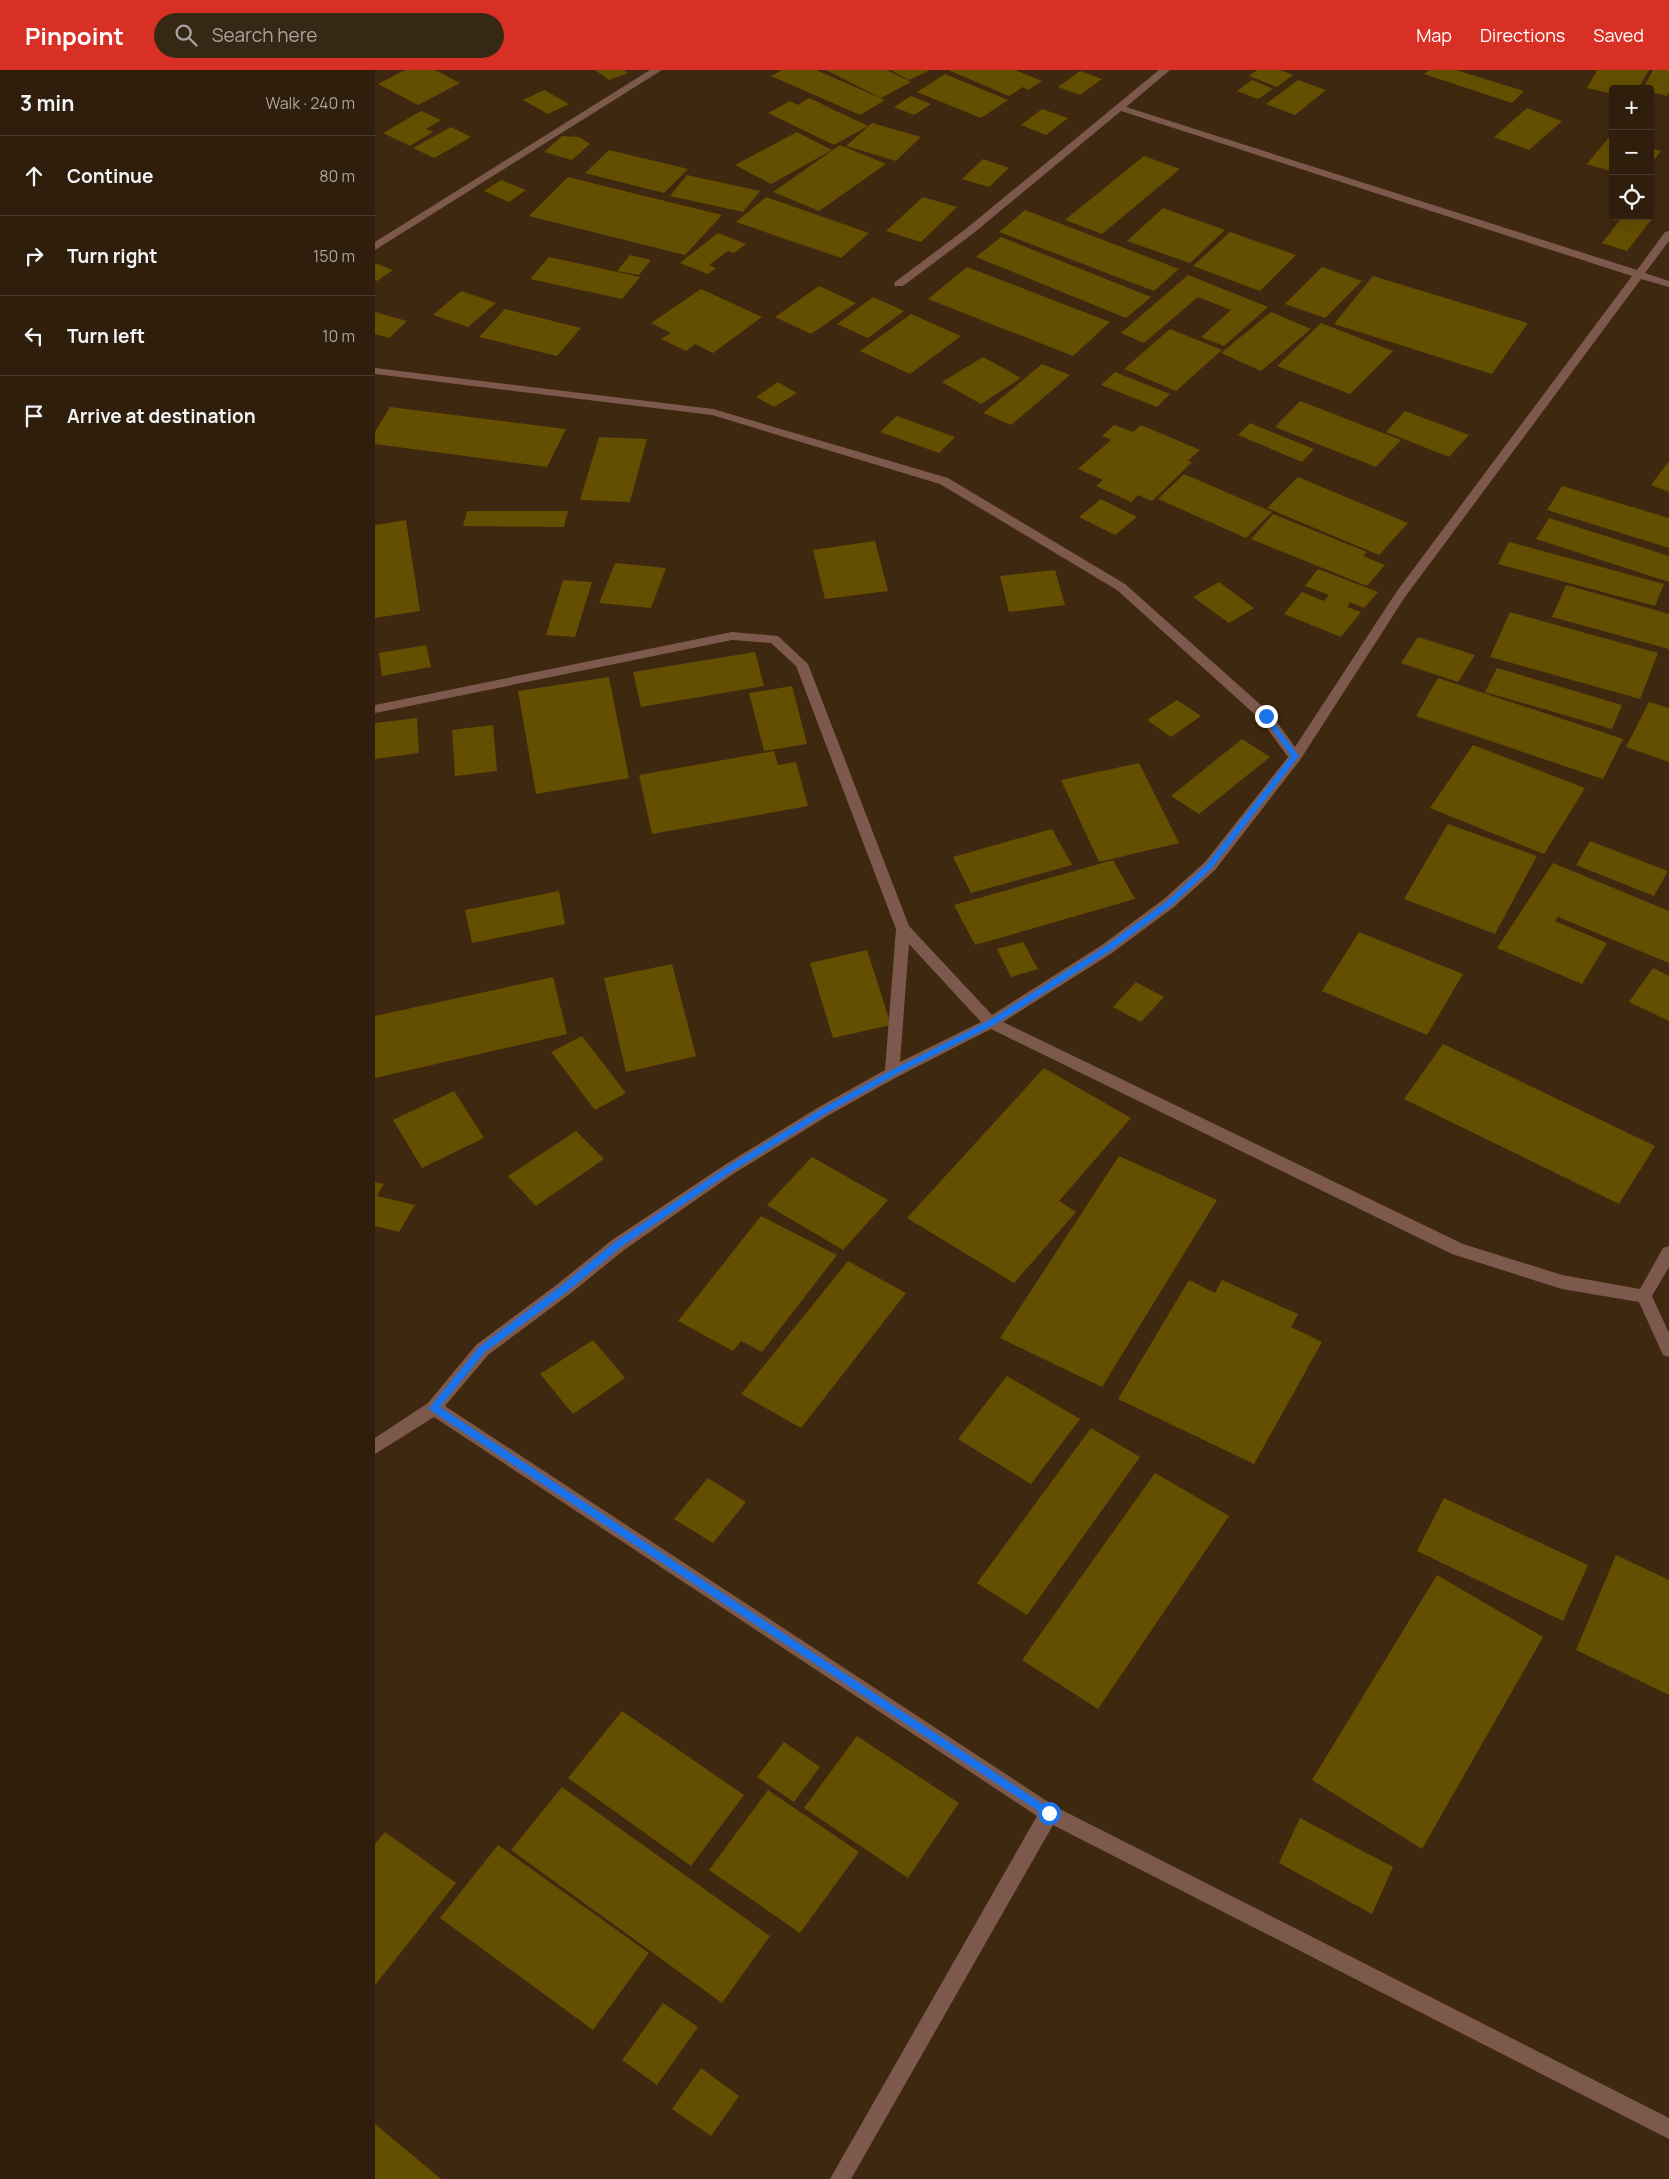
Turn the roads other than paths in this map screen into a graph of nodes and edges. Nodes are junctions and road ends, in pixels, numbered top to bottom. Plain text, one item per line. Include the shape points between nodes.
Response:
1 (657, 70) edge
2 (1165, 70) edge
3 (1120, 108) junction
4 (1669, 234) edge
5 (375, 247) edge
6 (1638, 274) junction
7 (899, 284) dead end
8 (1669, 284) edge
9 (375, 371) edge
10 (375, 709) edge
11 (1295, 756) junction
12 (903, 929) junction
13 (991, 1023) junction
14 (893, 1073) junction
15 (1669, 1253) edge
16 (1644, 1296) junction
17 (1669, 1350) edge
18 (433, 1408) junction
19 (375, 1448) edge
20 (1049, 1813) junction
21 (1669, 2129) edge
22 (840, 2179) edge

1 - 5 street
2 - 3 street
3 - 6 street
3 - 7 street via 971,230
4 - 6 street
6 - 8 street
6 - 11 street via 1401,594
9 - 11 street via 713,412 944,480 1121,587 1266,716
10 - 12 street via 732,636 774,638 802,664
11 - 13 street via 1210,866 1169,903 1107,949
12 - 13 street
12 - 14 street
13 - 14 street
13 - 16 street via 1458,1249 1562,1282
14 - 18 street via 728,1170 618,1245 482,1350
15 - 16 street
16 - 17 street
18 - 19 street
18 - 20 street
20 - 21 street
20 - 22 street

